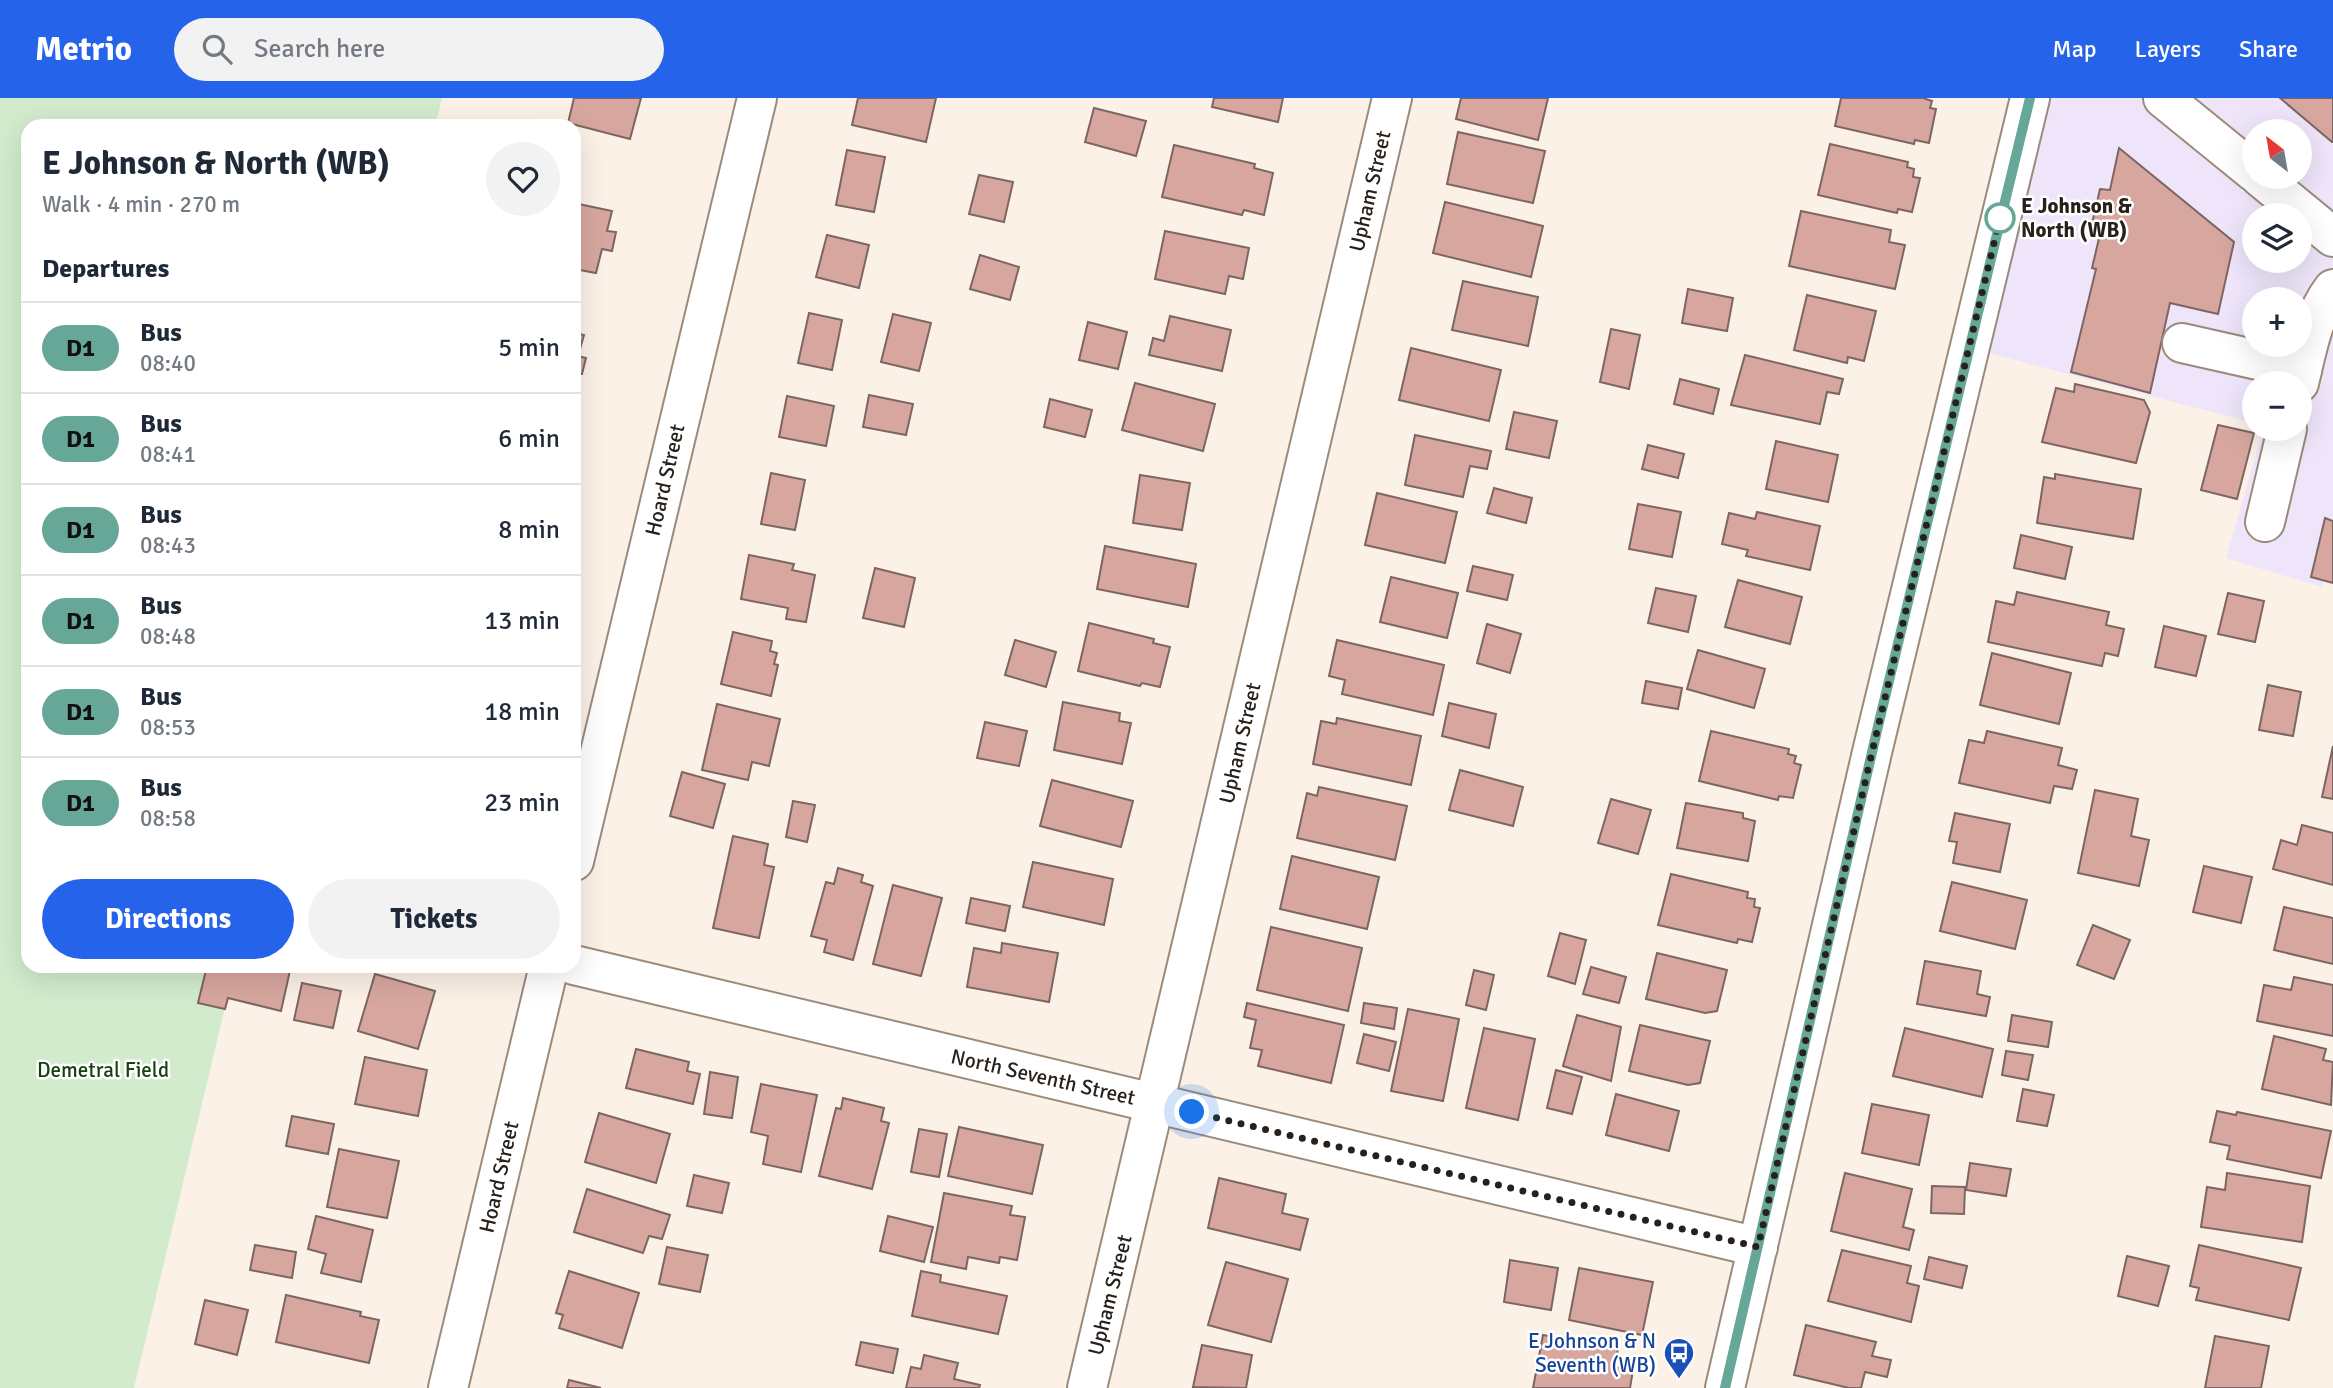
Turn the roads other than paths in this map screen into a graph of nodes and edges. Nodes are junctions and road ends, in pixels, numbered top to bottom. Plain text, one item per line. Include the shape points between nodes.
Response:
1 (757, 98) edge
2 (1392, 98) edge
3 (2030, 98) edge
4 (2162, 98) edge
5 (2242, 162) edge
6 (2275, 189) edge
7 (2333, 237) edge
8 (2333, 289) edge
9 (2182, 343) dead end
10 (2279, 371) edge
11 (2302, 371) edge
12 (2284, 441) edge
13 (2265, 522) dead end
14 (581, 832) edge
15 (581, 967) edge
16 (547, 973) edge
17 (1155, 1104) junction
18 (1758, 1247) junction
19 (448, 1388) edge
20 (1087, 1388) edge
21 (1725, 1388) edge

1 - 14 street, Hoard Street
2 - 17 street, Upham Street
3 - 18 street
4 - 5 street
6 - 7 street
8 - 11 street via 2321,305
9 - 10 street
12 - 13 street
15 - 17 street, North Seventh Street
16 - 19 street, Hoard Street
17 - 18 street, North Seventh Street
17 - 20 street, Upham Street
18 - 21 street

